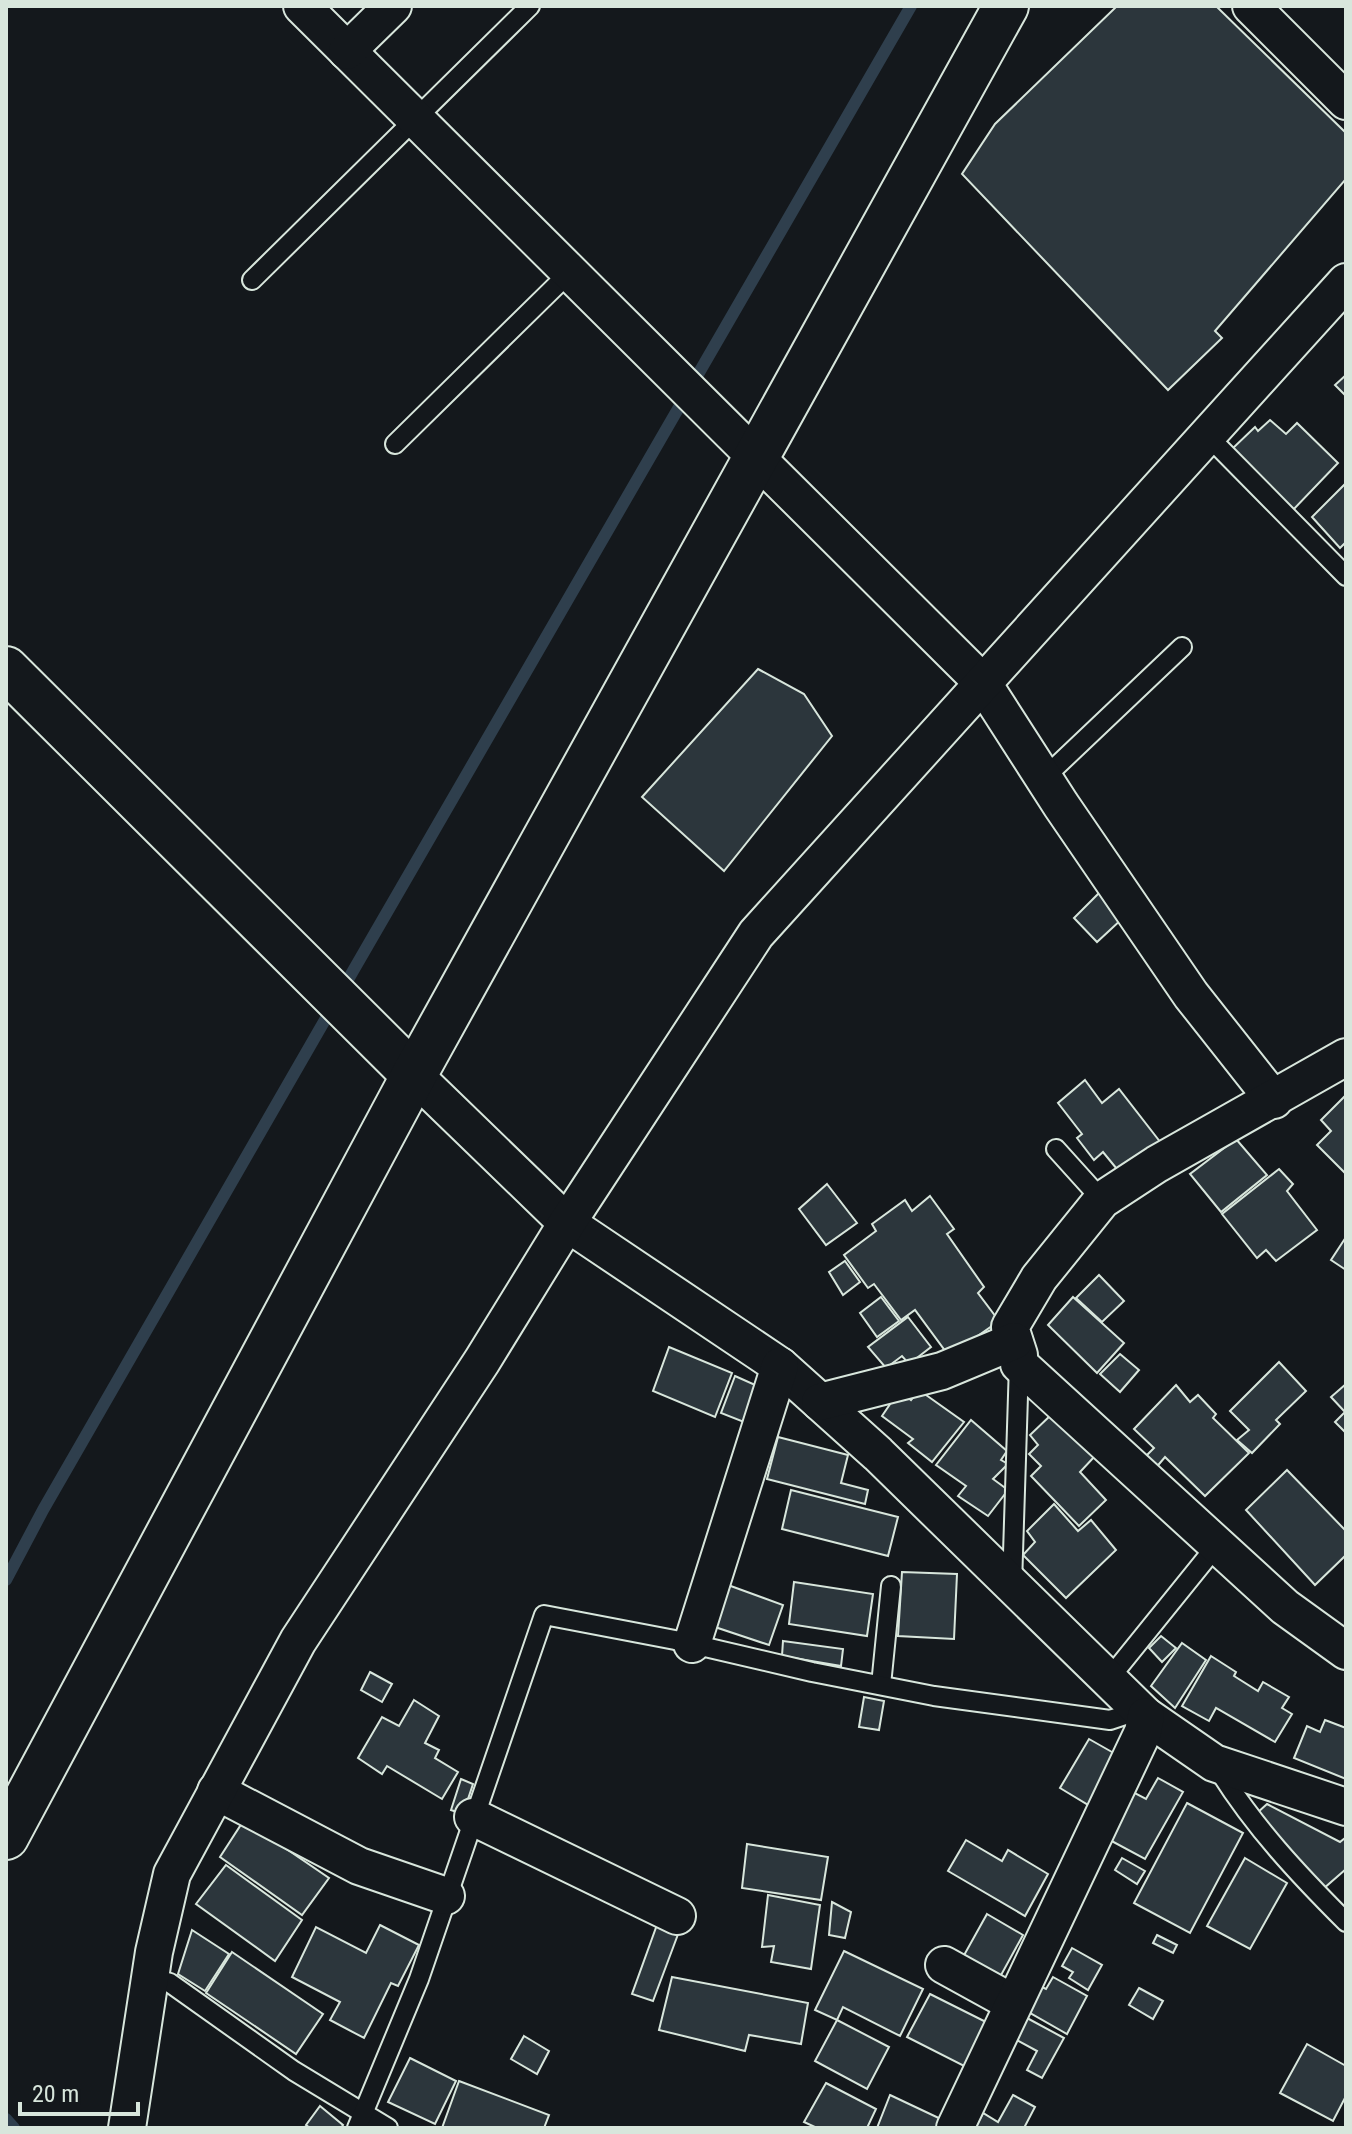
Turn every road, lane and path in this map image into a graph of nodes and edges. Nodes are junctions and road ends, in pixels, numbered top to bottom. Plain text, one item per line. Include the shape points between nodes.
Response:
1 (302, 6) edge
2 (393, 6) edge
3 (530, 6) edge
4 (1006, 6) edge
5 (1251, 6) edge
6 (347, 51) junction
7 (1346, 101) edge
8 (416, 120) junction
9 (569, 273) junction
10 (252, 280) dead end
11 (1346, 282) edge
12 (1208, 436) junction
13 (395, 444) dead end
14 (755, 459) junction
15 (1346, 576) edge
16 (1182, 647) dead end
17 (6, 669) edge
18 (982, 682) junction
19 (1044, 778) junction
20 (1345, 1060) edge
21 (414, 1075) junction
22 (1274, 1100) junction
23 (1056, 1149) dead end
24 (1102, 1200) junction
25 (567, 1223) junction
26 (1016, 1352) junction
27 (780, 1366) junction
28 (820, 1402) junction
29 (1217, 1545) junction
30 (1012, 1585) junction
31 (891, 1586) dead end
32 (692, 1644) junction
33 (1346, 1651) edge
34 (1108, 1680) junction
35 (881, 1685) junction
36 (1143, 1713) junction
37 (1214, 1763) junction
38 (216, 1791) junction
39 (1346, 1807) edge
40 (473, 1817) junction
41 (6, 1837) edge
42 (446, 1896) junction
43 (677, 1916) dead end
44 (1346, 1922) edge
45 (944, 1965) dead end
46 (149, 1977) junction
47 (1013, 2003) junction
48 (360, 2120) edge
49 (127, 2128) edge
50 (388, 2128) edge
51 (955, 2128) edge

1 - 6 street
2 - 6 street
3 - 8 lane
4 - 14 street
5 - 7 street
6 - 8 street
8 - 9 street
8 - 10 lane
9 - 13 lane
9 - 14 street
11 - 12 street
12 - 15 lane
12 - 18 street
14 - 18 street
14 - 21 street
16 - 19 lane
17 - 21 street
18 - 19 street
18 - 25 street via 756,934
19 - 22 street via 1191,995
20 - 22 street
21 - 25 street
21 - 41 street
22 - 24 street
23 - 24 lane
24 - 26 street via 1039,1278 1010,1327
25 - 27 street
25 - 38 street via 298,1641
26 - 28 street
26 - 29 street
26 - 30 lane
27 - 28 street
27 - 32 street
28 - 30 street
29 - 33 street via 1285,1607
29 - 34 lane
30 - 34 street
31 - 35 lane
32 - 35 lane
32 - 40 lane via 544,1615
34 - 36 street
35 - 36 lane via 1110,1720
36 - 37 street
36 - 47 street via 1143,1732
37 - 39 street
37 - 44 lane via 1289,1865
38 - 42 street via 359,1866
38 - 46 street via 172,1874
40 - 42 lane
40 - 43 street
42 - 48 lane via 419,1979
45 - 47 street
46 - 48 lane via 170,1983
46 - 49 street
47 - 51 street
48 - 50 lane

